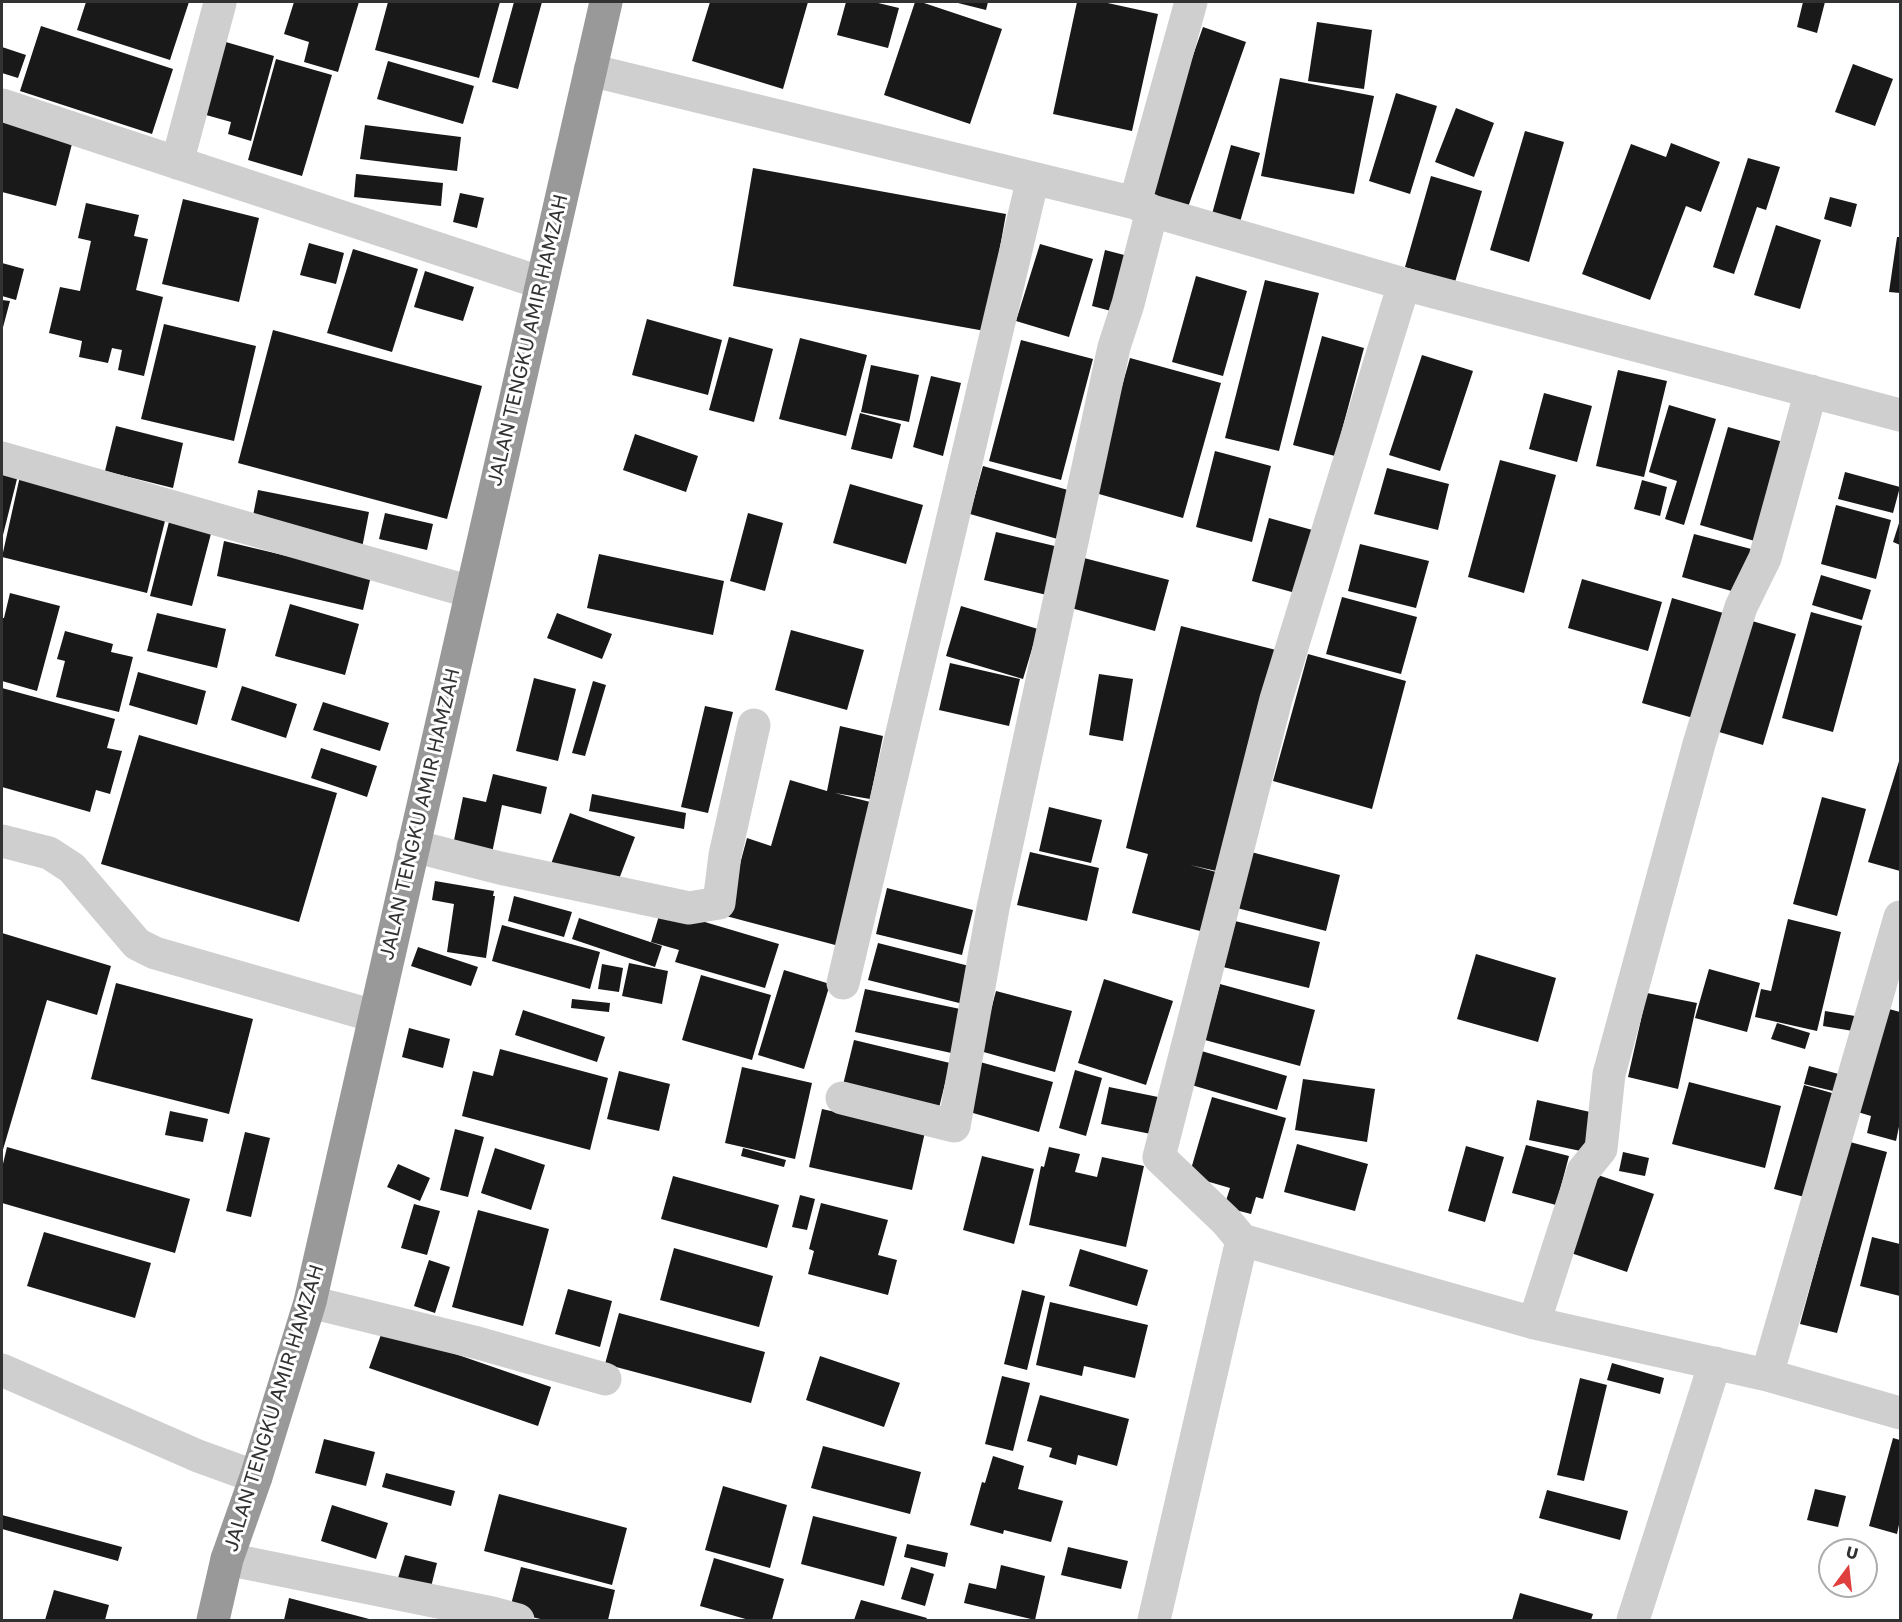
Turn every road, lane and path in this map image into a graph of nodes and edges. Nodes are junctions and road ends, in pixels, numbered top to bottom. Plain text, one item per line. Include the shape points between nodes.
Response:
1 (606, 2) edge
2 (1191, 2) edge
3 (220, 3) dead end
4 (590, 70) junction
5 (2, 105) edge
6 (177, 163) junction
7 (1033, 178) junction
8 (1144, 207) junction
9 (542, 283) junction
10 (1404, 284) junction
11 (1811, 391) junction
12 (1900, 415) edge
13 (2, 458) edge
14 (471, 592) junction
15 (754, 725) dead end
16 (2, 841) edge
17 (413, 846) junction
18 (1900, 917) edge
19 (843, 983) dead end
20 (374, 1016) junction
21 (842, 1098) dead end
22 (1242, 1240) junction
23 (310, 1302) junction
24 (1534, 1323) junction
25 (1715, 1363) junction
26 (2, 1370) edge
27 (1767, 1375) junction
28 (604, 1378) dead end
29 (1900, 1413) edge
30 (256, 1477) junction
31 (227, 1560) junction
32 (500, 1618) edge
33 (213, 1620) edge
34 (1154, 1620) edge
35 (1633, 1620) edge

1 - 4 highway, JALAN TENGKU AMIR HAMZAH
2 - 8 street
3 - 6 street
4 - 7 street
4 - 9 highway, JALAN TENGKU AMIR HAMZAH
5 - 6 street
6 - 9 street
7 - 8 street
7 - 19 street
8 - 10 street
8 - 21 street via 1128,304 1114,347 993,908 954,1126
9 - 14 highway, JALAN TENGKU AMIR HAMZAH
10 - 11 street
10 - 22 street via 1276,699 1159,1157
11 - 12 street
11 - 24 street via 1765,558 1741,607 1695,755 1609,1074 1601,1149 1583,1171
13 - 14 street
14 - 17 highway, JALAN TENGKU AMIR HAMZAH
15 - 17 street via 725,855 719,903 689,908
16 - 20 street via 49,853 72,868 137,944
17 - 20 highway, JALAN TENGKU AMIR HAMZAH
18 - 27 street
20 - 23 highway, JALAN TENGKU AMIR HAMZAH
22 - 24 street
22 - 34 street
23 - 28 street
23 - 30 highway, JALAN TENGKU AMIR HAMZAH
24 - 25 street
25 - 27 street
25 - 35 street
26 - 30 street via 198,1456
27 - 29 street
30 - 31 highway, JALAN TENGKU AMIR HAMZAH
31 - 32 street
31 - 33 highway, JALAN TENGKU AMIR HAMZAH

